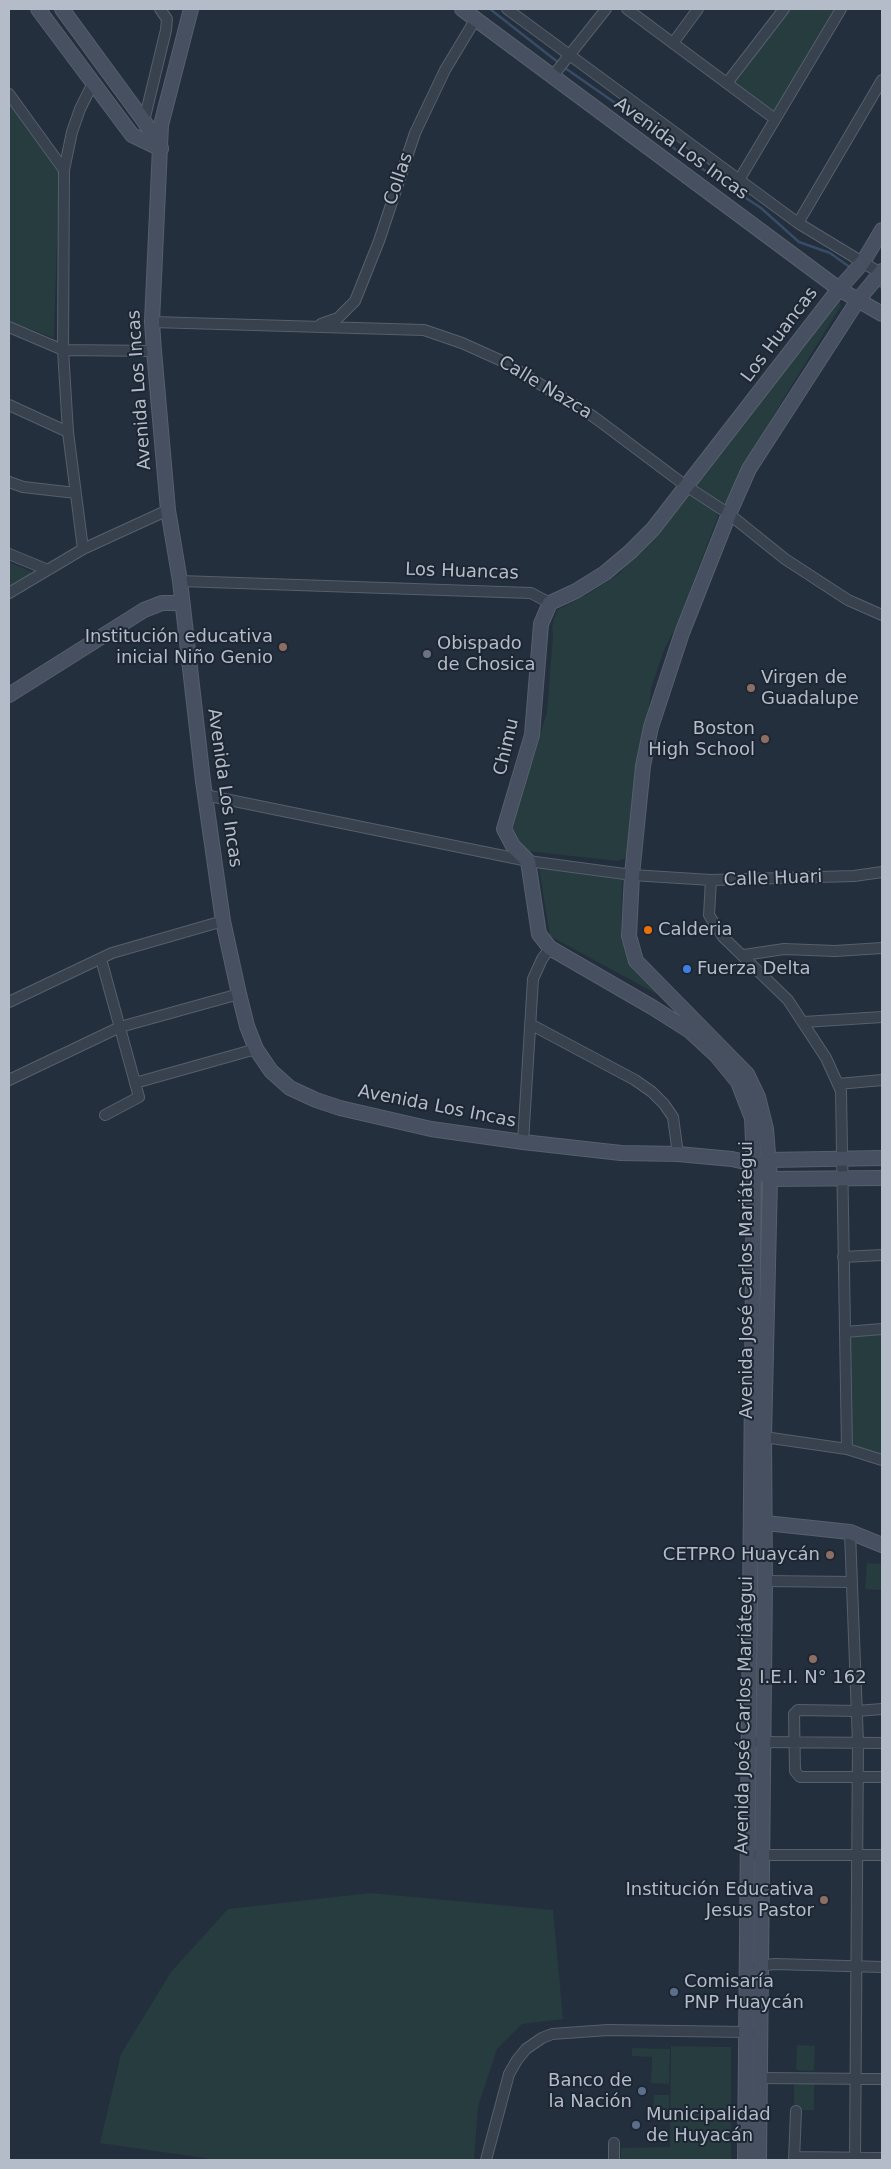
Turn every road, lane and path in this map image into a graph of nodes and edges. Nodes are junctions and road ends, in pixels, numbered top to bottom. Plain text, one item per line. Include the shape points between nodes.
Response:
1 (38, 9) edge
2 (62, 9) edge
3 (160, 9) edge
4 (191, 9) edge
5 (462, 9) edge
6 (507, 9) edge
7 (606, 9) edge
8 (627, 9) edge
9 (698, 9) edge
10 (784, 9) edge
11 (841, 9) edge
12 (475, 20) junction
13 (673, 43) junction
14 (570, 55) junction
15 (552, 77) junction
16 (882, 80) edge
17 (93, 83) junction
18 (727, 83) junction
19 (9, 94) edge
20 (775, 119) junction
21 (144, 121) junction
22 (162, 149) junction
23 (64, 170) junction
24 (739, 180) junction
25 (798, 222) junction
26 (882, 230) edge
27 (863, 262) junction
28 (882, 273) edge
29 (838, 289) junction
30 (858, 300) junction
31 (882, 314) edge
32 (152, 322) junction
33 (315, 326) junction
34 (9, 327) edge
35 (63, 350) junction
36 (154, 351) junction
37 (9, 405) edge
38 (68, 432) junction
39 (9, 482) edge
40 (686, 486) junction
41 (76, 494) junction
42 (168, 510) junction
43 (729, 514) junction
44 (83, 549) junction
45 (9, 554) edge
46 (48, 570) junction
47 (180, 581) junction
48 (9, 593) edge
49 (181, 603) junction
50 (550, 603) junction
51 (882, 615) edge
52 (9, 695) edge
53 (205, 795) junction
54 (528, 860) junction
55 (882, 872) edge
56 (632, 875) junction
57 (710, 880) junction
58 (223, 921) junction
59 (550, 948) junction
60 (882, 948) edge
61 (744, 955) junction
62 (100, 959) junction
63 (239, 994) junction
64 (9, 1002) edge
65 (882, 1017) edge
66 (804, 1022) junction
67 (530, 1024) junction
68 (120, 1027) junction
69 (256, 1049) junction
70 (9, 1080) edge
71 (882, 1080) edge
72 (135, 1082) junction
73 (838, 1084) junction
74 (105, 1115) dead end
75 (523, 1142) junction
76 (678, 1154) junction
77 (882, 1158) edge
78 (841, 1159) junction
79 (768, 1160) junction
80 (754, 1164) junction
81 (882, 1178) edge
82 (770, 1179) junction
83 (841, 1179) junction
84 (882, 1254) edge
85 (843, 1257) junction
86 (882, 1329) edge
87 (845, 1332) junction
88 (764, 1437) junction
89 (847, 1449) junction
90 (882, 1460) edge
91 (751, 1521) junction
92 (766, 1523) junction
93 (850, 1532) junction
94 (882, 1545) edge
95 (765, 1581) junction
96 (851, 1582) junction
97 (882, 1709) edge
98 (857, 1711) junction
99 (755, 1742) junction
100 (794, 1742) junction
101 (858, 1743) junction
102 (882, 1743) edge
103 (858, 1777) junction
104 (882, 1777) edge
105 (857, 1854) junction
106 (747, 1855) junction
107 (882, 1855) edge
108 (762, 1856) junction
109 (753, 1966) junction
110 (856, 1967) junction
111 (882, 1967) edge
112 (746, 2032) junction
113 (761, 2038) junction
114 (760, 2078) junction
115 (856, 2079) junction
116 (882, 2079) edge
117 (796, 2111) dead end
118 (614, 2142) dead end
119 (794, 2158) edge
120 (882, 2158) edge
121 (855, 2159) edge
122 (486, 2160) edge
123 (614, 2160) edge
124 (745, 2160) edge
125 (759, 2160) edge

1 - 17 main road
2 - 21 main road
3 - 21 street via 167,19 166,30
4 - 22 main road, Avenida Los Incas via 161,125
5 - 12 main road, Avenida Los Incas
6 - 14 street
7 - 14 street
8 - 13 street
9 - 13 street
10 - 18 street
11 - 20 street
12 - 15 main road, Avenida Los Incas
12 - 33 street, Collas via 444,70 416,132 354,301 338,318
13 - 18 street
14 - 15 street
14 - 24 street
15 - 29 main road, Avenida Los Incas
16 - 25 street
17 - 22 main road via 132,134
17 - 23 street via 75,124
18 - 20 street
19 - 23 street
20 - 24 street
21 - 22 main road
22 - 32 main road, Avenida Los Incas
23 - 35 street
24 - 25 street
25 - 27 street
26 - 27 main road
27 - 28 street
27 - 29 main road
28 - 30 main road, Avenida José Carlos Mariátegui
29 - 30 main road, Avenida Los Incas
29 - 40 main road, Los Huancas
30 - 31 main road, Avenida Los Incas
30 - 43 main road, Avenida José Carlos Mariátegui via 749,468
32 - 33 street, Calle Nazca
32 - 36 main road, Avenida Los Incas
33 - 40 street, Calle Nazca via 424,330 462,343 502,361 594,417
34 - 35 street
35 - 36 street
35 - 38 street
36 - 42 main road, Avenida Los Incas
37 - 38 street
38 - 41 street
39 - 41 street
40 - 43 street, Calle Nazca
40 - 50 main road, Los Huancas via 653,529 630,552 605,573
41 - 44 street
42 - 44 street
42 - 47 main road, Avenida Los Incas
43 - 51 street, Calle Nazca via 784,559 848,600
43 - 56 main road, Avenida José Carlos Mariátegui via 682,633 650,727
44 - 46 street
45 - 46 street
46 - 48 street
47 - 49 main road, Avenida Los Incas
47 - 50 street, Los Huancas via 531,593
49 - 52 main road via 162,603 144,610
49 - 53 main road, Avenida Los Incas
50 - 54 main road, Chimu via 541,624 532,735 504,829 513,846
53 - 54 street, Calle Huari
53 - 58 main road, Avenida Los Incas
54 - 56 street, Calle Huari
54 - 59 main road via 539,934
55 - 57 street, Calle Huari via 854,876
56 - 57 street, Calle Huari
56 - 79 main road, Avenida José Carlos Mariátegui via 629,936 636,961 747,1074 758,1098 766,1129
57 - 61 street via 709,915 723,937
58 - 62 street
58 - 63 main road, Avenida Los Incas
59 - 67 street via 533,980
59 - 80 main road, Avenida José Carlos Mariátegui via 690,1031 716,1055 738,1082 747,1102 752,1118
60 - 61 street via 835,951 784,949
61 - 66 street via 788,1000
62 - 64 street
62 - 68 street
63 - 68 street
63 - 69 main road, Avenida Los Incas
65 - 66 street
66 - 73 street
67 - 75 street
67 - 76 street via 652,1092 673,1117
68 - 70 street
68 - 72 street
69 - 72 street
69 - 75 main road, Avenida Los Incas via 271,1071 290,1088 316,1100 431,1128
71 - 73 street
72 - 74 street via 139,1097
73 - 78 street via 841,1091
75 - 76 main road, Avenida Los Incas via 621,1153
76 - 80 main road, Avenida Los Incas
77 - 78 main road, Avenida Los Incas
78 - 79 main road, Avenida Los Incas
78 - 83 street
79 - 80 main road, Avenida Los Incas
79 - 82 main road, Avenida José Carlos Mariátegui
80 - 82 main road
80 - 91 main road, Avenida José Carlos Mariátegui
81 - 83 main road
82 - 83 main road
82 - 88 main road, Avenida José Carlos Mariátegui
83 - 85 street
84 - 85 street
85 - 87 street
86 - 87 street
87 - 89 street
88 - 89 street
88 - 92 main road, Avenida José Carlos Mariátegui
89 - 90 street
91 - 92 main road
91 - 99 main road, Avenida José Carlos Mariátegui
92 - 93 main road
92 - 95 main road, Avenida José Carlos Mariátegui
93 - 94 main road
93 - 96 street
95 - 96 street
95 - 99 main road, Avenida José Carlos Mariátegui
96 - 98 street
97 - 98 street
98 - 100 street via 796,1710
98 - 101 street
99 - 100 street
99 - 106 main road, Avenida José Carlos Mariátegui
99 - 108 main road, Avenida José Carlos Mariátegui
100 - 101 street
100 - 103 street via 795,1771 800,1777
101 - 102 street
101 - 103 street
103 - 104 street
103 - 105 street
105 - 107 street
105 - 108 street
105 - 110 street
106 - 108 street
106 - 109 main road, Avenida José Carlos Mariátegui
108 - 109 main road, Avenida José Carlos Mariátegui
109 - 110 street
109 - 112 main road, Avenida José Carlos Mariátegui
109 - 113 main road, Avenida José Carlos Mariátegui
110 - 111 street
110 - 115 street
112 - 113 street
112 - 122 street via 608,2030 560,2033 542,2038 526,2049 509,2074
112 - 124 main road, Avenida José Carlos Mariátegui
113 - 114 main road, Avenida José Carlos Mariátegui
114 - 115 street
114 - 125 main road, Avenida José Carlos Mariátegui
115 - 116 street
115 - 121 street
117 - 119 street
118 - 123 street
119 - 121 street
120 - 121 street

